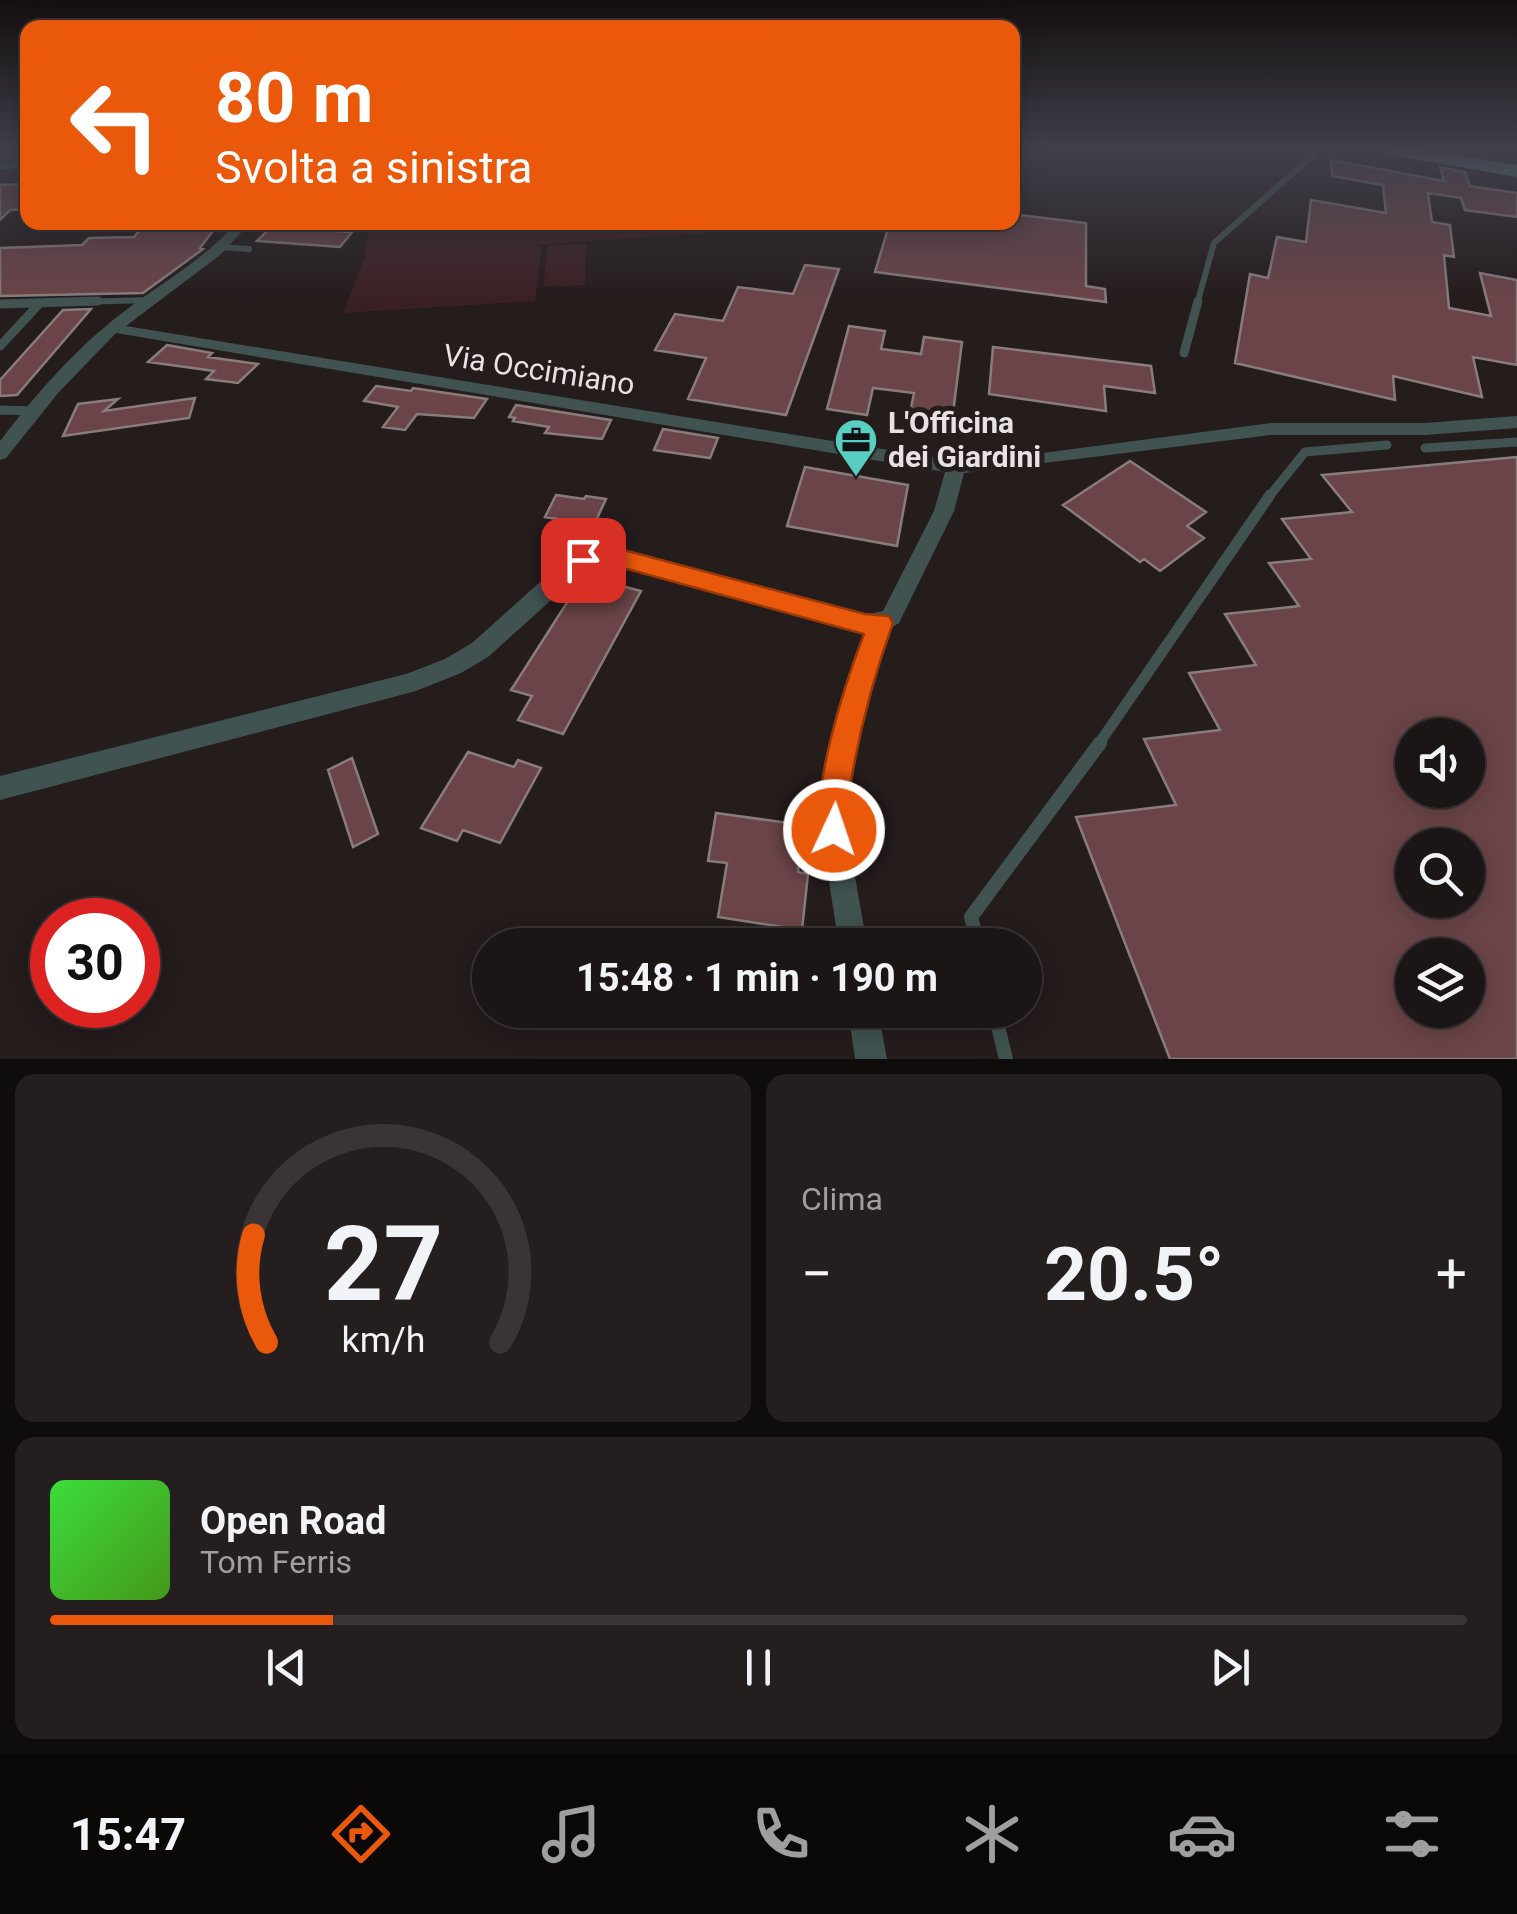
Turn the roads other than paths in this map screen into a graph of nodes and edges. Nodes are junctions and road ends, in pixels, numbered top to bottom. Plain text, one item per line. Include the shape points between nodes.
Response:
1 (1263, 199) edge
2 (237, 230) edge
3 (220, 247) junction
4 (249, 249) dead end
5 (150, 300) junction
6 (40, 303) junction
7 (0, 304) edge
8 (112, 328) junction
9 (0, 346) edge
10 (1184, 353) dead end
11 (0, 412) edge
12 (32, 412) junction
13 (1517, 422) edge
14 (1517, 442) edge
15 (1387, 445) dead end
16 (1425, 448) dead end
17 (0, 454) edge
18 (956, 467) junction
19 (880, 623) junction
20 (0, 788) edge
21 (849, 928) edge
22 (974, 928) edge
23 (866, 1028) edge
24 (998, 1028) edge
25 (870, 1059) edge
26 (1006, 1059) edge

1 - 10 lane via 1214,243
2 - 3 street
3 - 4 lane
3 - 5 street
5 - 6 lane
5 - 8 street
6 - 7 lane
6 - 9 lane
8 - 12 street
8 - 18 street, Via Occimiano
11 - 12 lane
12 - 17 street
13 - 18 street, Via Occimiano via 1271,430
14 - 16 lane
15 - 22 lane via 1305,452 971,917
18 - 19 street via 944,512 892,616
19 - 20 street via 620,558 583,560 498,636 452,666 324,708
19 - 21 street via 833,798
23 - 25 street
24 - 26 lane

